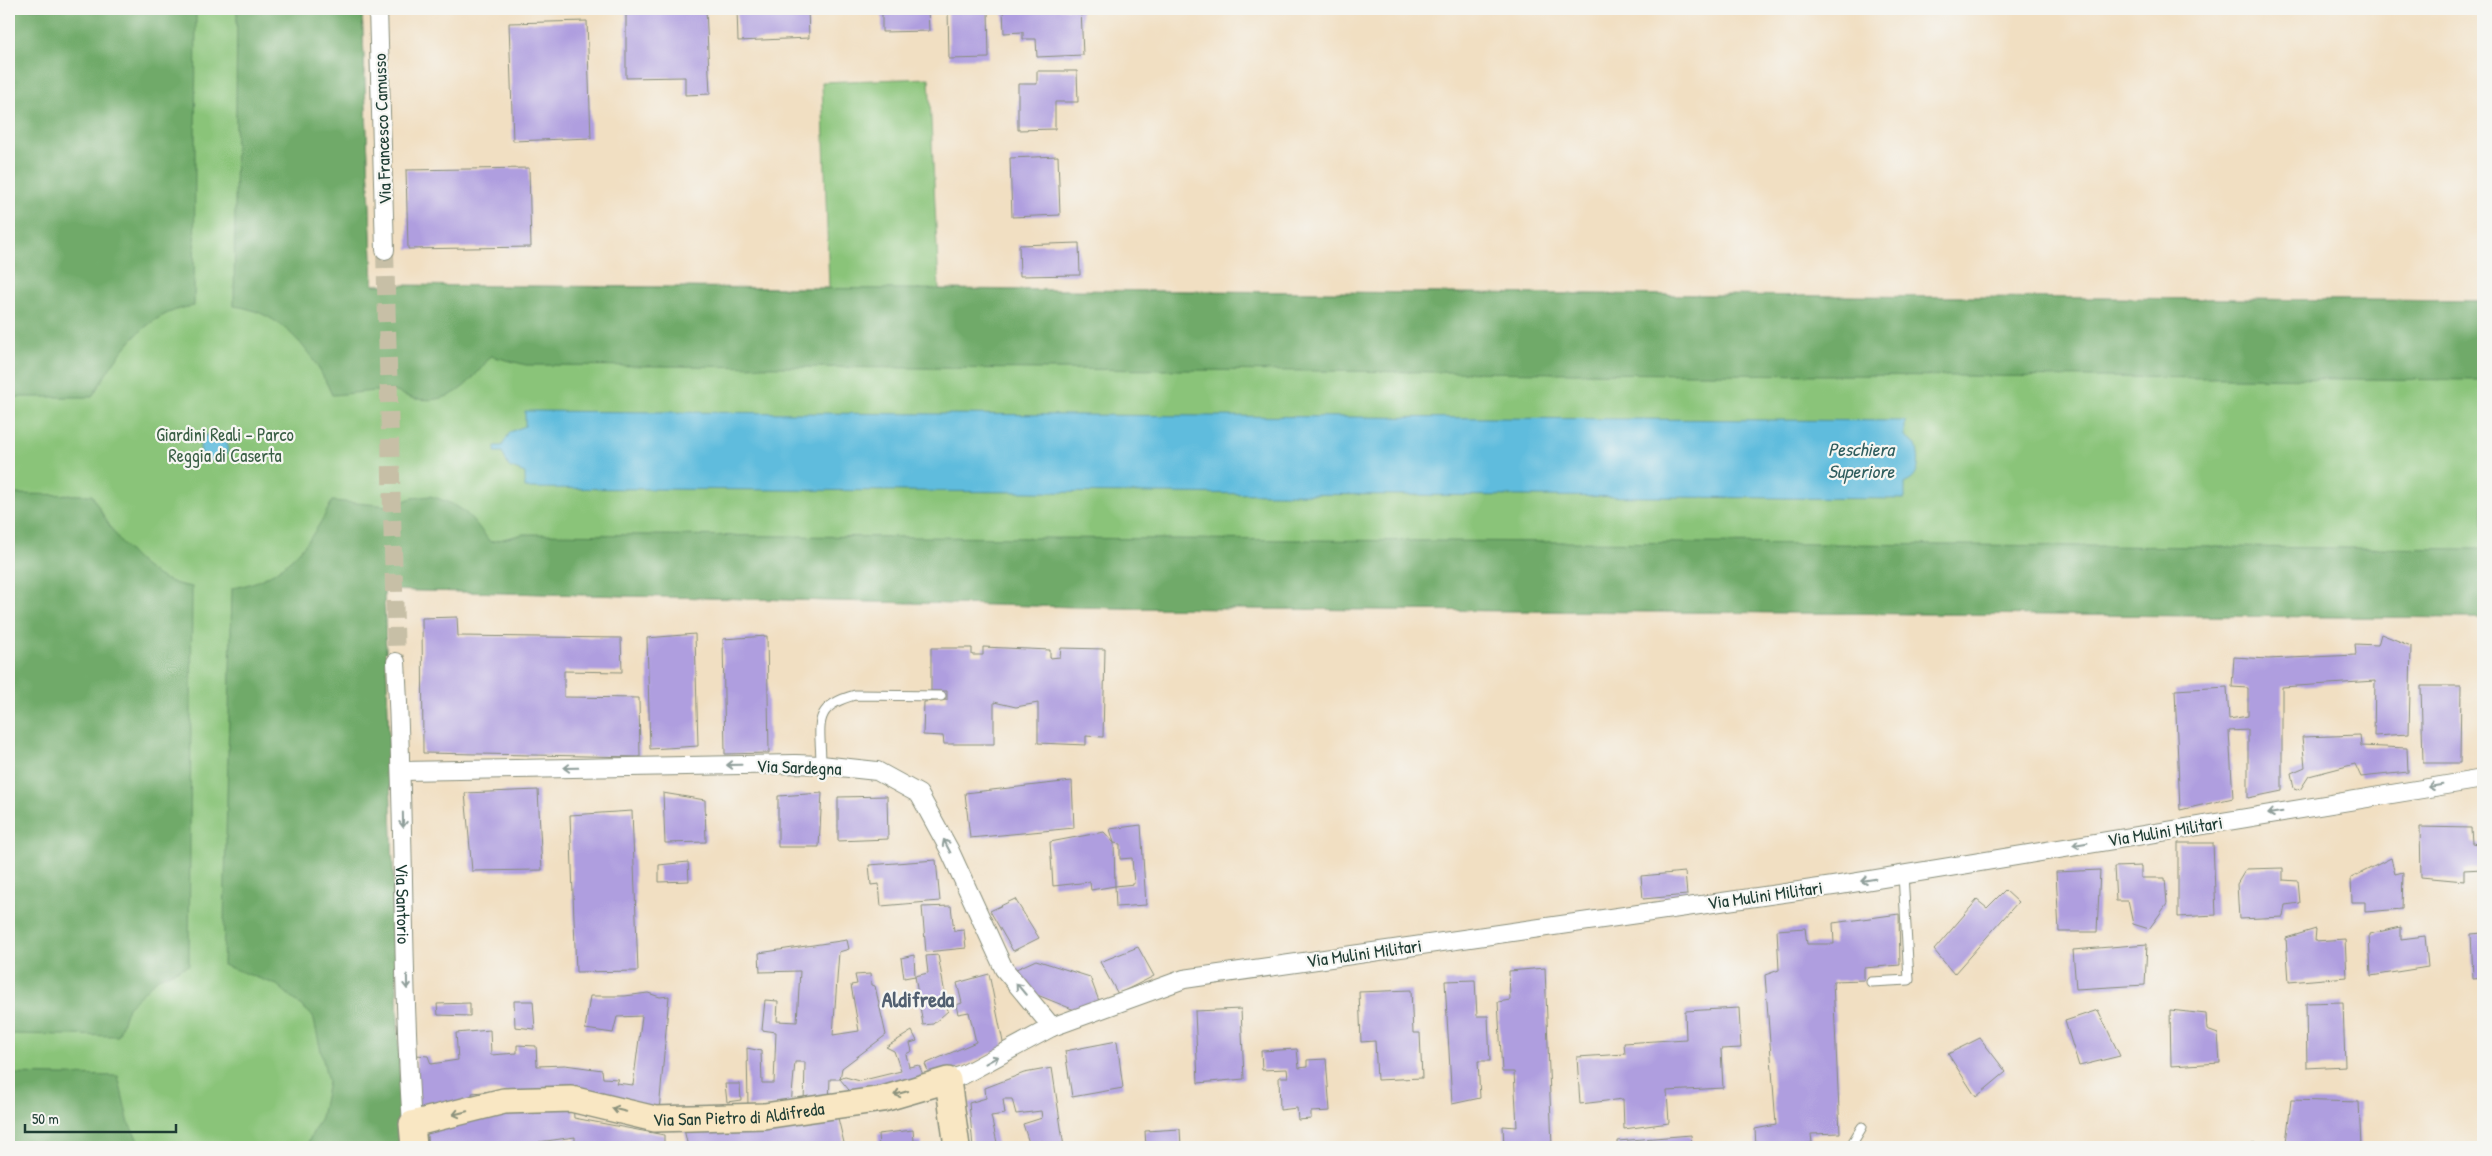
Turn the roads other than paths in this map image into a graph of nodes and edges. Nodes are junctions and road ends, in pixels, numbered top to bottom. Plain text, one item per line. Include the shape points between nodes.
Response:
1 (378, 9) edge
2 (385, 250) tunnel mouth
3 (396, 662) tunnel mouth
4 (941, 696) dead end
5 (821, 765) junction
6 (402, 771) junction
7 (2483, 778) edge
8 (1903, 874) junction
9 (1871, 982) dead end
10 (1052, 1027) junction
11 (948, 1080) junction
12 (1862, 1127) dead end
13 (413, 1136) edge
14 (957, 1147) edge
15 (1850, 1147) edge

1 - 2 street, Via Francesco Camusso
3 - 6 street, Via Santorio
4 - 5 lane via 855,695 825,708 821,718
5 -> 6 street, Via Sardegna
10 -> 5 street, Via Sardegna via 1004,969 949,849 919,794 877,771
6 -> 13 street, Via Santorio
7 -> 8 street, Via Mulini Militari
8 - 9 lane via 1909,980
8 -> 10 street, Via Mulini Militari via 1184,979
11 -> 10 street, Via San Pietro di Aldifreda
11 -> 13 street, Via San Pietro di Aldifreda via 883,1099 764,1116 655,1119 571,1099 504,1102
11 - 14 street
12 - 15 lane

